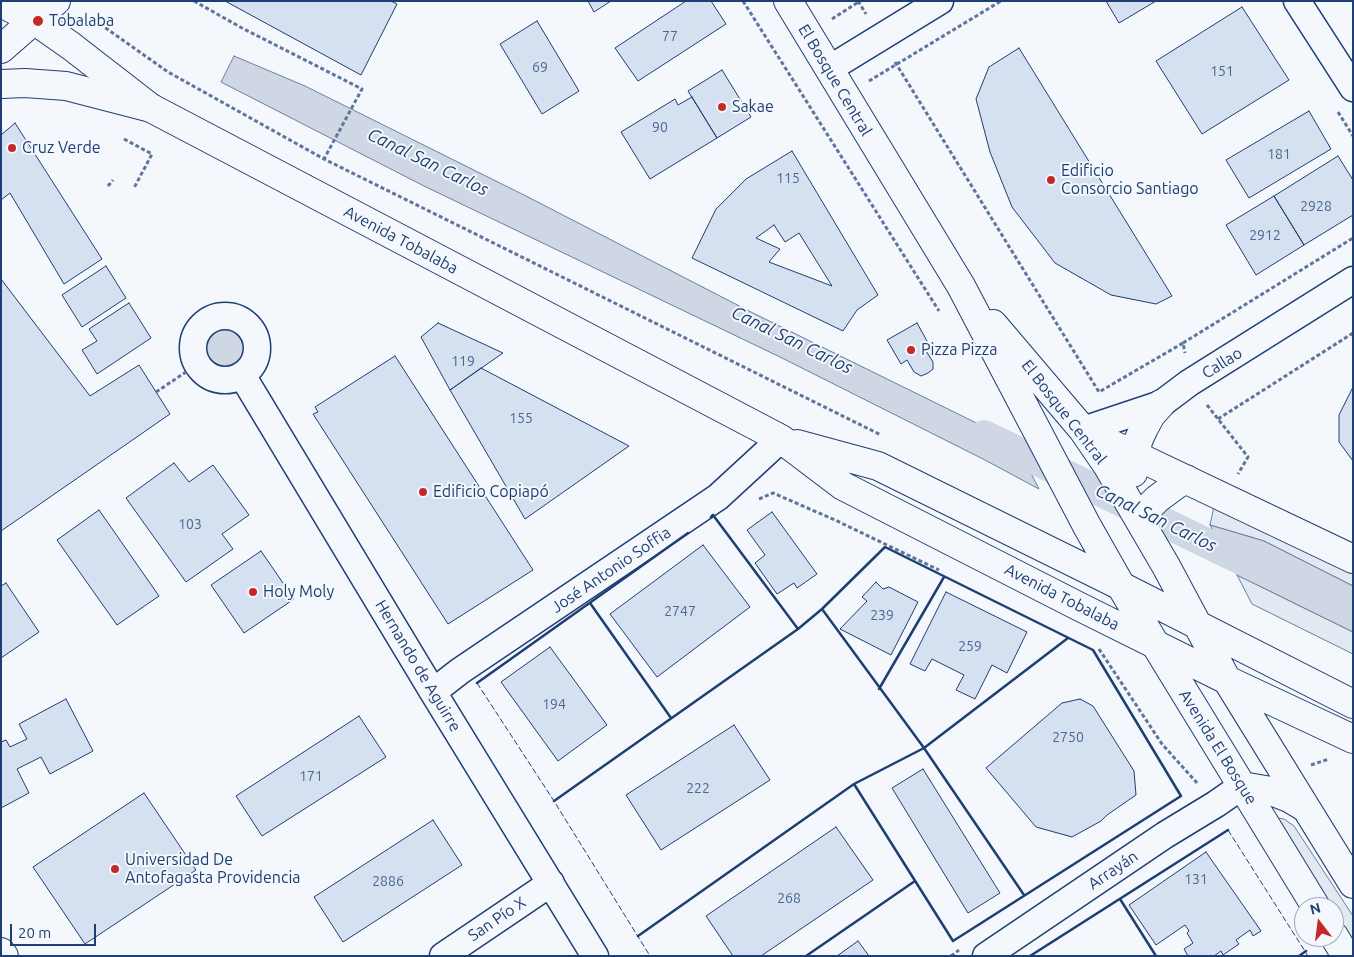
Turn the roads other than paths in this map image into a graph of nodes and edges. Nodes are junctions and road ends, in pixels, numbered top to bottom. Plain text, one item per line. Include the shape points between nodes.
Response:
1 (56, 1) edge
2 (788, 1) edge
3 (940, 1) edge
4 (1297, 1) edge
5 (1, 3) edge
6 (28, 11) edge
7 (1, 49) edge
8 (829, 69) junction
9 (1, 84) edge
10 (1353, 88) edge
11 (150, 108) junction
12 (1353, 280) edge
13 (961, 286) junction
14 (242, 375) dead end
15 (1017, 394) junction
16 (1161, 404) junction
17 (1083, 430) junction
18 (781, 439) junction
19 (1136, 455) junction
20 (1186, 479) junction
21 (1144, 512) junction
22 (1353, 559) edge
23 (1115, 576) junction
24 (1198, 626) junction
25 (1155, 644) junction
26 (1227, 680) junction
27 (433, 692) junction
28 (1353, 704) edge
29 (1353, 739) edge
30 (1242, 786) junction
31 (1306, 808) junction
32 (550, 883) junction
33 (1353, 884) edge
34 (1310, 897) edge
35 (1, 952) edge
36 (4, 956) edge
37 (443, 956) edge
38 (595, 956) edge
39 (986, 956) edge

1 - 6 street
2 - 8 street, El Bosque Central
3 - 8 street
4 - 10 street
5 - 6 street, Avenida Tobalaba
6 - 7 street
6 - 11 street, Avenida Tobalaba
8 - 13 street, El Bosque Central
9 - 11 street via 66,86
11 - 18 street, Avenida Tobalaba
12 - 16 street, Callao
13 - 15 street, El Bosque Central
13 - 17 street, El Bosque Central
14 - 27 street, Hernando de Aguirre
15 - 17 street
15 - 23 street, El Bosque Central
16 - 17 street, Callao
16 - 19 street via 1144,428
17 - 19 street
17 - 21 street, El Bosque Central
18 - 23 street, Avenida Tobalaba via 878,466
18 - 25 street, Avenida Tobalaba via 843,486
18 - 27 street, José Antonio Soffia via 718,497
19 - 20 street
19 - 21 street via 1133,483
20 - 21 street
20 - 22 street
21 - 24 street, El Bosque Central via 1166,566
23 - 24 street, Avenida Tobalaba
23 - 25 street, Avenida El Bosque
24 - 26 street
24 - 28 street, Avenida Tobalaba
25 - 26 street, Avenida Tobalaba
25 - 30 street, Avenida El Bosque
26 - 29 street, Avenida Tobalaba
26 - 31 street
27 - 32 street, Hernando de Aguirre
30 - 31 street via 1271,791
30 - 34 street, Avenida El Bosque
30 - 39 street, Arrayán
31 - 33 street
32 - 37 street, San Pío X
32 - 38 street, Hernando de Aguirre
35 - 36 street

